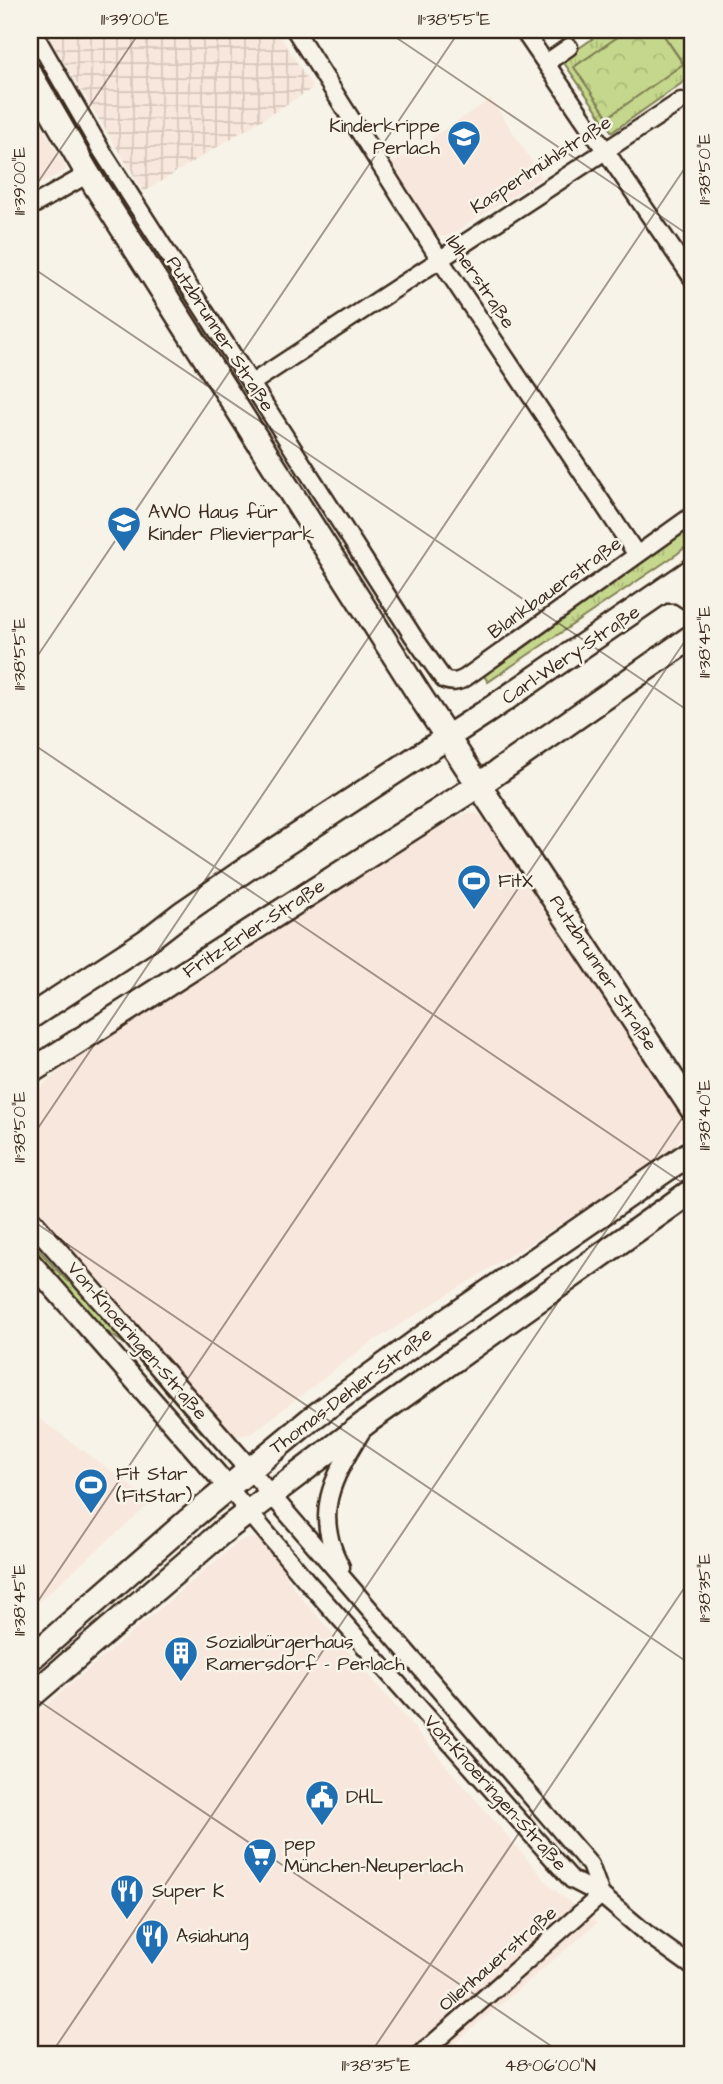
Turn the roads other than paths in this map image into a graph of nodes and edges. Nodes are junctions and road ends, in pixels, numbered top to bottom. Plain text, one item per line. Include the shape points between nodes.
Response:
1 (32, 30) edge
2 (295, 30) edge
3 (523, 30) edge
4 (569, 47) dead end
5 (546, 63) junction
6 (30, 74) edge
7 (681, 100) dead end
8 (604, 149) junction
9 (88, 174) junction
10 (30, 207) edge
11 (439, 258) junction
12 (693, 279) edge
13 (251, 383) junction
14 (693, 514) edge
15 (636, 555) junction
16 (693, 570) edge
17 (665, 591) junction
18 (693, 600) edge
19 (690, 635) edge
20 (413, 636) junction
21 (398, 662) junction
22 (439, 675) joint
23 (447, 737) junction
24 (479, 785) junction
25 (30, 1017) edge
26 (31, 1073) edge
27 (693, 1110) edge
28 (693, 1151) edge
29 (693, 1190) edge
30 (30, 1219) edge
31 (30, 1261) edge
32 (368, 1421) junction
33 (250, 1469) junction
34 (228, 1487) junction
35 (272, 1494) junction
36 (249, 1512) junction
37 (354, 1590) junction
38 (30, 1659) edge
39 (30, 1698) edge
40 (601, 1895) junction
41 (693, 1967) edge
42 (421, 2054) edge

1 - 13 street, Putzbrunner Straße via 100,148
2 - 11 street, Iblherstraße
3 - 5 street
4 - 5 street
5 - 8 street
6 - 9 main road, Putzbrunner Straße
7 - 8 street, Kasperlmühlstraße
8 - 11 street, Kasperlmühlstraße
8 - 12 street
9 - 10 street
9 - 21 main road, Putzbrunner Straße
11 - 13 street, Kasperlmühlstraße
11 - 15 street, Iblherstraße
13 - 20 street, Putzbrunner Straße
14 - 15 street, Blankbauerstraße
15 - 22 street, Blankbauerstraße via 465,678 450,682
16 - 17 main road, Carl-Wery-Straße
17 - 18 main road
17 - 23 main road, Carl-Wery-Straße
19 - 24 main road
20 - 21 street
20 - 22 street, Putzbrunner Straße
21 - 23 main road, Putzbrunner Straße
23 - 24 main road, Putzbrunner Straße
23 - 25 main road
24 - 26 main road, Fritz-Erler-Straße
24 - 27 main road, Putzbrunner Straße
28 - 33 main road, Thomas-Dehler-Straße via 374,1372
29 - 32 main road, Thomas-Dehler-Straße
30 - 33 street, Von-Knoeringen-Straße
31 - 34 street, Von-Knoeringen-Straße
32 - 35 main road, Thomas-Dehler-Straße
32 - 37 street, Von-Knoeringen-Straße via 342,1464 327,1507 335,1555
33 - 34 main road, Thomas-Dehler-Straße
33 - 35 street, Von-Knoeringen-Straße
34 - 36 street, Von-Knoeringen-Straße
34 - 38 main road, Thomas-Dehler-Straße
35 - 36 main road, Thomas-Dehler-Straße
35 - 37 street, Von-Knoeringen-Straße
36 - 39 main road, Thomas-Dehler-Straße
36 - 40 street, Von-Knoeringen-Straße via 572,1880
37 - 40 street, Von-Knoeringen-Straße via 590,1865
40 - 41 street
40 - 42 street, Ollenhauerstraße

